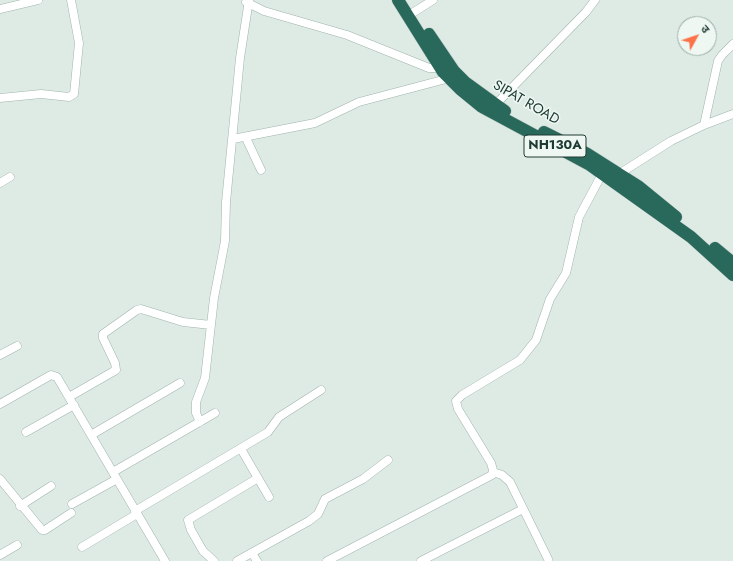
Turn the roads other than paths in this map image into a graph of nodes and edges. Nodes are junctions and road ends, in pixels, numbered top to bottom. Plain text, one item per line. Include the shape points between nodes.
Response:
1 (38, 0) edge
2 (71, 0) edge
3 (398, 0) edge
4 (406, 0) edge
5 (433, 0) edge
6 (595, 0) edge
7 (247, 1) edge
8 (0, 9) edge
9 (414, 12) junction
10 (733, 44) edge
11 (441, 68) junction
12 (450, 78) junction
13 (0, 98) edge
14 (495, 105) junction
15 (733, 114) edge
16 (704, 125) junction
17 (246, 138) junction
18 (233, 139) junction
19 (262, 170) dead end
20 (602, 174) junction
21 (619, 174) junction
22 (10, 177) dead end
23 (0, 183) edge
24 (733, 263) edge
25 (733, 275) edge
26 (211, 326) junction
27 (17, 346) dead end
28 (0, 355) edge
29 (180, 383) dead end
30 (321, 390) dead end
31 (70, 397) junction
32 (0, 404) edge
33 (74, 405) junction
34 (215, 413) dead end
35 (200, 422) junction
36 (26, 432) dead end
37 (91, 435) junction
38 (241, 448) junction
39 (388, 460) dead end
40 (493, 472) junction
41 (115, 476) junction
42 (258, 478) junction
43 (0, 479) edge
44 (51, 486) dead end
45 (269, 498) dead end
46 (72, 504) dead end
47 (20, 506) junction
48 (523, 508) junction
49 (71, 513) dead end
50 (136, 513) junction
51 (17, 545) dead end
52 (82, 547) dead end
53 (252, 552) junction
54 (0, 555) edge
55 (548, 559) dead end
56 (165, 561) edge
57 (214, 561) edge
58 (236, 561) edge
59 (257, 561) edge
60 (327, 561) edge
61 (421, 561) edge

1 - 8 street
2 - 13 street via 79,50 75,91 72,96 69,98 30,94
3 - 11 highway, NH130A
4 - 9 highway, SIPAT ROAD / NH130A
5 - 9 street
6 - 14 street via 581,18
7 - 11 street via 264,11 347,35 429,68
7 - 18 street
9 - 14 highway, SIPAT ROAD / NH130A via 454,71
10 - 16 street via 718,61
11 - 12 highway, NH130A
12 - 17 street via 355,103 315,123
12 - 20 highway, NH130A via 482,106
14 - 21 highway, SIPAT ROAD / NH130A via 511,116 586,153
15 - 16 street
16 - 21 street via 657,149
17 - 18 street
17 - 19 street
18 - 26 street via 224,241
20 - 25 highway, NH130A via 691,237
20 - 40 street via 579,216 566,273 550,299 536,340 520,360 456,401 458,409 491,463
21 - 24 highway, SIPAT ROAD / NH130A via 638,186
22 - 23 street
26 - 31 street via 183,322 137,310 103,334 116,370
26 - 35 street via 204,382 196,402 196,413
27 - 28 street
29 - 37 street
30 - 38 street via 279,417 268,432
31 - 32 street via 54,375
31 - 33 street
33 - 36 street
33 - 37 street
34 - 35 street
35 - 41 street
37 - 41 street
38 - 42 street
38 - 50 street
39 - 53 street via 363,478 325,499 314,518
40 - 48 street via 508,480
40 - 60 street via 481,482
41 - 46 street
41 - 50 street
42 - 45 street
42 - 57 street via 188,520 203,551
43 - 47 street
44 - 47 street
47 - 49 street via 42,530
48 - 55 street
48 - 61 street
50 - 52 street
50 - 56 street
51 - 54 street
53 - 58 street
53 - 59 street

